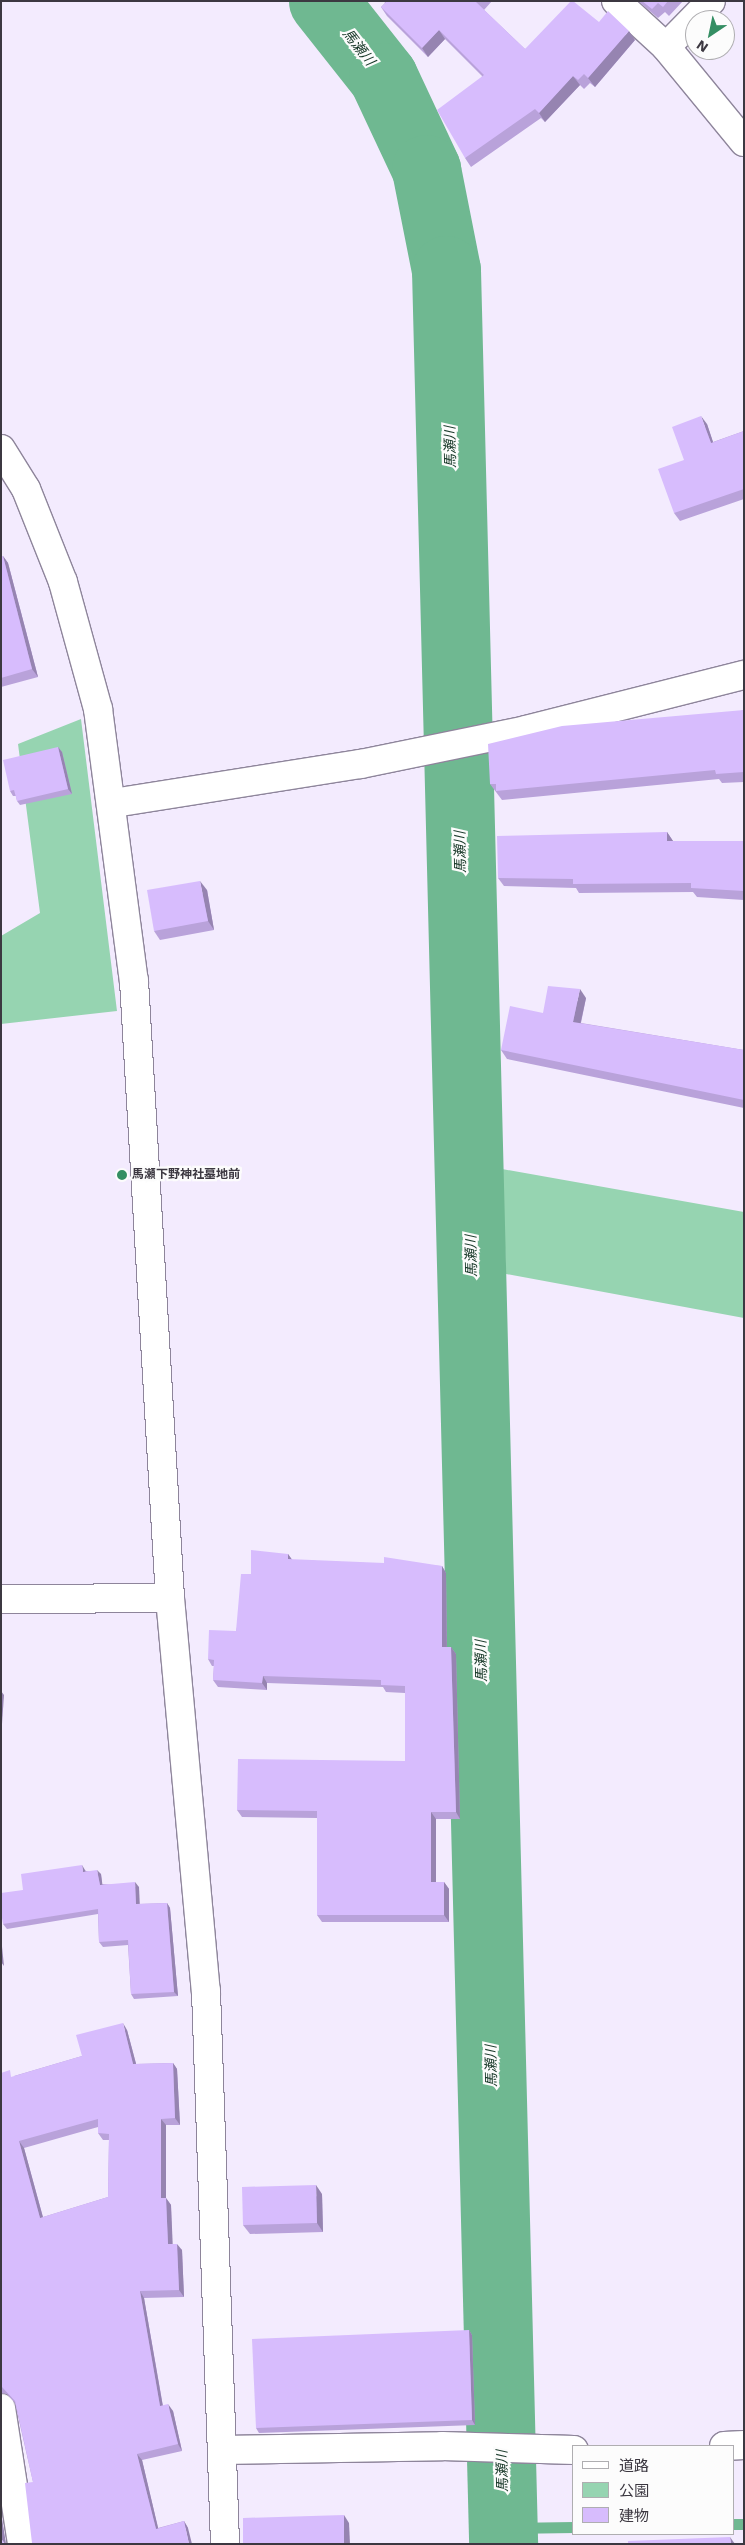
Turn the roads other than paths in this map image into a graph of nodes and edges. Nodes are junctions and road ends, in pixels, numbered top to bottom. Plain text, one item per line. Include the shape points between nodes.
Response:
1 (616, 1) edge
2 (710, 1) edge
3 (666, 47) junction
4 (744, 142) edge
5 (1, 449) edge
6 (744, 675) edge
7 (114, 803) junction
8 (170, 1598) junction
9 (1, 1599) edge
10 (1, 2408) edge
11 (222, 2450) junction
12 (572, 2450) edge
13 (22, 2544) edge
14 (225, 2544) edge

1 - 3 street
2 - 3 street
3 - 4 street
5 - 7 street via 26,489 63,582 98,709
6 - 7 street via 526,730 361,764
7 - 8 street via 134,981
8 - 9 street
8 - 11 street via 206,1991
10 - 13 street
11 - 12 street via 442,2446
11 - 14 street

